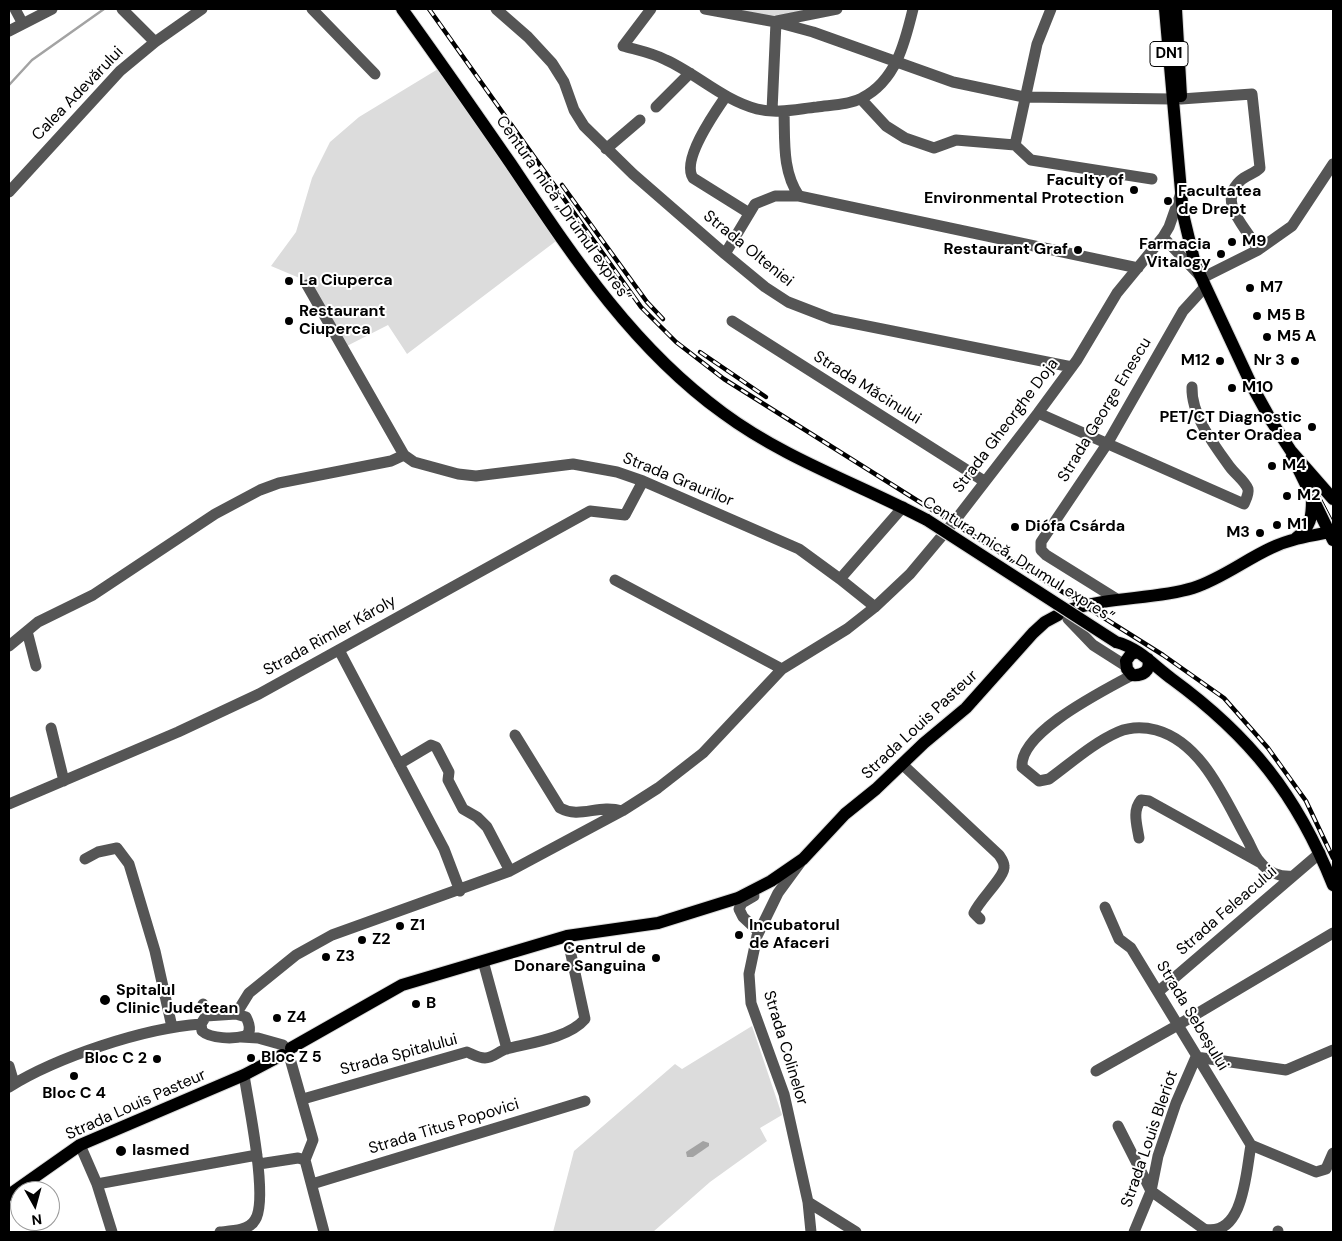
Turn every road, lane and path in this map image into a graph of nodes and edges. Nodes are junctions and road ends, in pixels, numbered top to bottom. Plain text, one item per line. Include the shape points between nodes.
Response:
1 (15, 9) edge
2 (52, 9) edge
3 (122, 9) edge
4 (202, 9) edge
5 (312, 9) edge
6 (402, 9) edge
7 (496, 9) edge
8 (652, 9) edge
9 (705, 9) edge
10 (837, 9) edge
11 (914, 9) edge
12 (1050, 9) edge
13 (1165, 9) edge
14 (1176, 9) edge
15 (819, 10) edge
16 (776, 22) junction
17 (24, 24) junction
18 (9, 32) edge
19 (154, 42) junction
20 (896, 62) junction
21 (690, 73) junction
22 (375, 74) dead end
23 (726, 96) junction
24 (1024, 96) junction
25 (861, 99) junction
26 (1177, 99) junction
27 (656, 107) dead end
28 (778, 111) junction
29 (640, 120) dead end
30 (1015, 146) junction
31 (606, 148) junction
32 (1333, 164) edge
33 (1152, 179) dead end
34 (9, 192) edge
35 (1182, 192) junction
36 (799, 196) junction
37 (749, 213) junction
38 (1163, 237) junction
39 (1258, 250) junction
40 (725, 254) junction
41 (1138, 268) junction
42 (1201, 276) junction
43 (307, 286) dead end
44 (732, 321) dead end
45 (1072, 367) junction
46 (1192, 386) dead end
47 (1038, 413) junction
48 (1107, 444) junction
49 (1291, 451) junction
50 (404, 455) junction
51 (643, 481) junction
52 (984, 481) junction
53 (1312, 497) junction
54 (1333, 499) edge
55 (903, 507) junction
56 (1332, 535) edge
57 (1296, 538) junction
58 (840, 579) junction
59 (615, 580) dead end
60 (1115, 598) junction
61 (875, 607) junction
62 (1065, 615) junction
63 (27, 631) junction
64 (9, 646) edge
65 (339, 650) junction
66 (1133, 661) junction
67 (36, 666) dead end
68 (782, 669) junction
69 (1171, 678) junction
70 (51, 728) dead end
71 (515, 735) dead end
72 (399, 764) junction
73 (902, 764) junction
74 (64, 781) junction
75 (9, 804) edge
76 (622, 811) junction
77 (1139, 838) dead end
78 (1320, 854) junction
79 (85, 859) dead end
80 (803, 859) junction
81 (1260, 862) junction
82 (510, 871) junction
83 (1293, 876) junction
84 (1333, 885) edge
85 (774, 886) junction
86 (460, 891) junction
87 (732, 898) junction
88 (1105, 907) dead end
89 (980, 919) dead end
90 (758, 932) junction
91 (1333, 933) edge
92 (567, 936) junction
93 (483, 961) junction
94 (1159, 991) junction
95 (202, 1004) dead end
96 (242, 1012) junction
97 (204, 1020) junction
98 (1178, 1025) junction
99 (172, 1027) junction
100 (245, 1033) junction
101 (507, 1049) junction
102 (1333, 1050) edge
103 (286, 1051) junction
104 (1196, 1057) junction
105 (9, 1066) edge
106 (1096, 1070) dead end
107 (244, 1075) junction
108 (11, 1085) edge
109 (303, 1099) junction
110 (585, 1101) dead end
111 (1118, 1126) dead end
112 (1251, 1145) junction
113 (80, 1146) junction
114 (1333, 1153) edge
115 (258, 1160) junction
116 (305, 1160) junction
117 (97, 1184) junction
118 (312, 1184) junction
119 (1150, 1191) junction
120 (9, 1195) edge
121 (808, 1202) junction
122 (112, 1232) edge
123 (220, 1232) edge
124 (324, 1232) edge
125 (811, 1232) edge
126 (856, 1232) edge
127 (1134, 1232) edge

1 - 17 street
2 - 17 street
3 - 19 street
4 - 19 street, Calea Adevărului
5 - 22 street
6 - 55 main road, Centura mică „Drumul expres” via 579,265 624,322 654,353 702,398 756,435
7 - 31 street, Strada Olteniei via 552,62 584,126
8 - 21 street via 623,46 665,59
9 - 16 street
10 - 15 street
11 - 20 street
12 - 24 street
13 - 26 main road, DN1
14 - 26 main road, DN1
15 - 16 street
16 - 20 street
16 - 28 street
17 - 18 street
19 - 34 street, Calea Adevărului via 120,71
20 - 24 street via 953,82
20 - 25 street via 874,91
21 - 23 street
21 - 27 street
23 - 28 street via 757,109
23 - 37 street via 706,124 690,173
24 - 26 street
24 - 30 street
25 - 28 street
25 - 30 street via 886,126 905,138 934,148 956,140
26 - 35 main road, DN1
26 - 39 street via 1252,94 1260,168 1241,180 1232,191 1230,200 1236,218 1252,236
26 - 42 main road, DN1 via 1188,206
28 - 36 street via 789,182
29 - 31 street
30 - 33 street via 1031,160
31 - 40 street, Strada Olteniei
32 - 39 street via 1292,226
35 - 38 street, Strada Gheorghe Doja
35 - 42 main road, DN1 via 1189,243
36 - 37 street via 763,199
36 - 41 street
37 - 40 street
38 - 41 street, Strada Gheorghe Doja
38 - 42 street
39 - 42 street
40 - 45 street, Strada Olteniei via 788,302 832,319
41 - 45 street, Strada Gheorghe Doja via 1116,292
42 - 48 street, Strada George Enescu via 1204,288 1183,311
42 - 49 main road, DN1 via 1252,386
43 - 50 street
44 - 52 street, Strada Măcinului
45 - 47 street, Strada Gheorghe Doja
46 - 48 street via 1196,410 1205,429 1230,468 1247,487 1244,504
47 - 48 street
47 - 52 street, Strada Gheorghe Doja
48 - 60 street, Strada George Enescu via 1041,542 1040,550
49 - 53 main road, DN1
49 - 54 main road, DN1
50 - 51 street, Strada Graurilor via 414,462 476,476 573,464 617,472
50 - 63 street via 391,461 279,483 260,490 207,519 93,595 38,622
51 - 58 street, Strada Graurilor via 799,549
51 - 65 street, Strada Rimler Károly via 625,515 590,511
52 - 61 street, Strada Gheorghe Doja via 910,574
53 - 56 main road, DN1
53 - 57 main road via 1308,528
55 - 58 street, Centura mică „Drumul expres”
55 - 66 main road, Centura mică „Drumul expres”, bridge via 1116,642
56 - 57 main road, Strada Louis Pasteur
57 - 60 main road, Strada Louis Pasteur via 1195,587 1172,593
58 - 61 street, Strada Graurilor
59 - 68 street
60 - 62 main road, Strada Louis Pasteur
61 - 68 street, Strada Gheorghe Doja via 847,629
62 - 66 street via 1081,635 1108,655
62 - 73 main road, Strada Louis Pasteur via 1045,622 966,708
63 - 64 street
63 - 67 street
65 - 72 street
65 - 74 street, Strada Rimler Károly via 259,694
66 - 69 main road, Centura mică „Drumul expres”
66 - 69 main road via 1149,666 1146,672
66 - 81 street, Strada Feleacului via 1053,720 1028,749 1021,760 1022,767 1039,781 1049,779 1119,731 1137,728 1162,732 1198,758
68 - 76 street, Strada Gheorghe Doja via 703,753
69 - 78 main road, Centura mică „Drumul expres” via 1222,718 1266,765
70 - 74 street
71 - 76 street via 560,808 568,812 603,807
72 - 82 street via 431,745 436,747 463,809 487,826
72 - 86 street via 444,849
73 - 80 main road, Strada Louis Pasteur via 845,814
73 - 89 street via 999,855 1004,872 977,904 974,913
74 - 75 street, Strada Rimler Károly
76 - 82 street, Strada Gheorghe Doja
77 - 81 street, Strada Feleacului via 1137,806 1141,800 1149,801
78 - 83 street, Strada Feleacului
78 - 84 main road, Centura mică „Drumul expres”
79 - 99 street via 98,852 118,848 129,864 155,951
80 - 85 main road, Strada Louis Pasteur
80 - 87 main road, Strada Louis Pasteur via 784,864
81 - 83 street, Strada Feleacului via 1279,876
82 - 86 street, Strada Gheorghe Doja
83 - 94 street, Strada Feleacului
85 - 87 main road, Strada Louis Pasteur
85 - 90 street, Strada Colinelor
85 - 90 street via 742,902 739,909
86 - 96 street, Strada Gheorghe Doja via 332,935 296,955 249,992
87 - 92 main road, Strada Louis Pasteur via 658,923
88 - 94 street, Strada Sebeșului via 1119,939 1132,948
90 - 121 street, Strada Colinelor via 749,974 750,1003 784,1094
91 - 98 street
92 - 93 main road, Strada Louis Pasteur
92 - 101 street, Strada Spitalului via 586,1019 578,1026 528,1046
93 - 101 street
93 - 103 main road, Strada Louis Pasteur via 402,985
94 - 98 street, Strada Sebeșului
95 - 97 street
96 - 97 street
96 - 100 street
97 - 99 street
97 - 100 street via 202,1031 208,1035
98 - 104 street, Strada Sebeșului
98 - 106 street
99 - 108 street via 52,1064
100 - 103 street
101 - 109 street, Strada Spitalului via 486,1058 467,1052
102 - 104 street via 1286,1070
103 - 107 main road, Strada Louis Pasteur
103 - 109 street
104 - 112 street, Strada Sebeșului
104 - 119 street, Strada Louis Bleriot via 1172,1112
105 - 108 street
107 - 113 main road, Strada Louis Pasteur
107 - 115 street
109 - 116 street via 313,1140
110 - 118 street, Strada Titus Popovici
111 - 119 street
112 - 114 street via 1316,1172 1326,1169
112 - 119 street via 1238,1208 1227,1225 1211,1231 1204,1229
113 - 117 street
113 - 120 main road, Strada Louis Pasteur
115 - 116 street
115 - 117 street
115 - 123 street via 258,1212 255,1221 240,1229
116 - 118 street
117 - 122 street
118 - 124 street
119 - 127 street, Strada Louis Bleriot
121 - 125 street, Strada Colinelor
121 - 126 street

